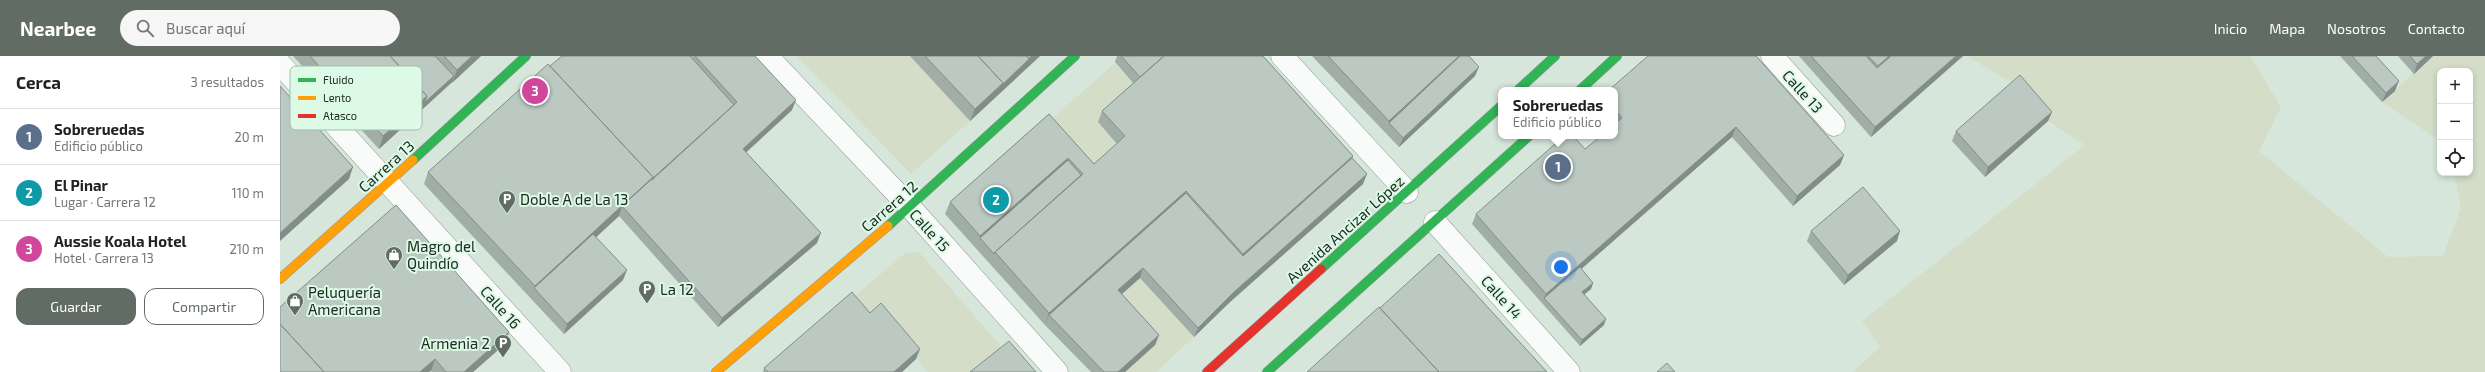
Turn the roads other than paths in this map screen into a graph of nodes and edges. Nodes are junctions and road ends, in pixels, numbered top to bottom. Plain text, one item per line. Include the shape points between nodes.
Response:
1 (526, 56) edge
2 (767, 56) edge
3 (1075, 56) edge
4 (1282, 56) edge
5 (1555, 56) edge
6 (1617, 56) edge
7 (1772, 56) edge
8 (280, 64) edge
9 (290, 75) edge
10 (1521, 87) edge
11 (1583, 87) edge
12 (1498, 109) edge
13 (1834, 125) dead end
14 (341, 130) edge
15 (1526, 139) edge
16 (389, 182) junction
17 (1407, 192) junction
18 (910, 208) junction
19 (1435, 222) junction
20 (280, 279) edge
21 (560, 372) edge
22 (716, 372) edge
23 (1057, 372) edge
24 (1206, 372) edge
25 (1268, 372) edge
26 (1569, 372) edge

1 - 16 main road, Carrera 13
2 - 18 street, Calle 15
3 - 18 main road, Carrera 12
4 - 17 street
5 - 10 main road
6 - 11 main road
7 - 13 street, Calle 13
8 - 9 street, Calle 16
12 - 17 main road, Avenida Ancizar López
14 - 16 street, Calle 16
15 - 19 main road
16 - 20 main road, Carrera 13
16 - 21 street, Calle 16
17 - 24 main road, Avenida Ancizar López
18 - 22 main road, Carrera 12
18 - 23 street, Calle 15
19 - 25 main road
19 - 26 street, Calle 14

